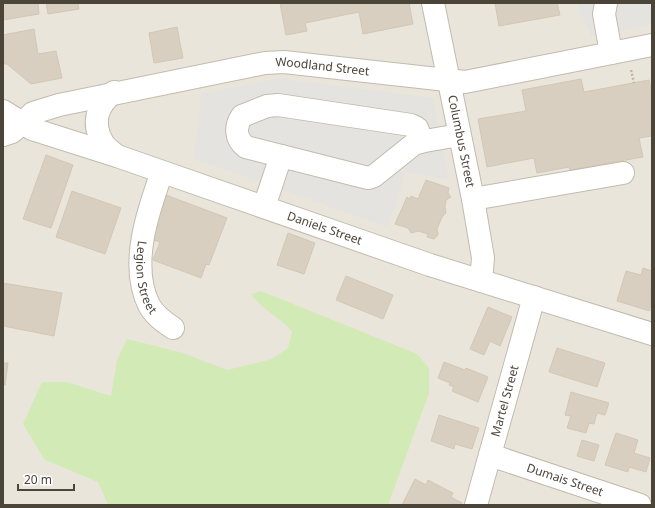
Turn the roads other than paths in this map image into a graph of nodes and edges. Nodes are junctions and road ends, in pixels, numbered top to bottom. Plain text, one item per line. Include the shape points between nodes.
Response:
1 (606, 3) edge
2 (437, 4) edge
3 (652, 45) edge
4 (611, 53) junction
5 (449, 81) junction
6 (114, 92) junction
7 (3, 111) edge
8 (21, 123) junction
9 (3, 135) edge
10 (460, 135) junction
11 (422, 141) junction
12 (117, 156) junction
13 (281, 156) junction
14 (162, 172) junction
15 (623, 173) dead end
16 (473, 199) junction
17 (264, 207) junction
18 (481, 280) junction
19 (534, 297) junction
20 (173, 328) dead end
21 (652, 334) edge
22 (490, 455) junction
23 (476, 505) edge
24 (640, 505) edge

1 - 4 street via 604,14
2 - 5 street, Columbus Street
3 - 4 street, Woodland Street
4 - 5 street, Woodland Street via 472,81
5 - 6 street, Woodland Street via 274,62
5 - 10 street, Columbus Street
6 - 8 street, Woodland Street via 33,113
6 - 12 street via 104,100 98,110 97,122 103,144
7 - 8 street, Daniels Street
8 - 9 street, Woodland Street via 12,132
8 - 12 street, Daniels Street via 32,129
10 - 11 street
10 - 16 street, Columbus Street
11 - 13 street via 414,144 368,178
11 - 13 street via 418,128 412,125 278,105 267,106 242,116 237,129 241,144
12 - 14 street, Daniels Street
13 - 17 street
14 - 17 street, Daniels Street
14 - 20 street, Legion Street via 150,206 141,247 142,279 149,306 158,317
15 - 16 street
16 - 18 street, Columbus Street via 483,258
17 - 18 street, Daniels Street
18 - 19 street, Daniels Street
19 - 21 street, Daniels Street
19 - 22 street, Martel Street
22 - 23 street, Martel Street
22 - 24 street, Dumais Street

